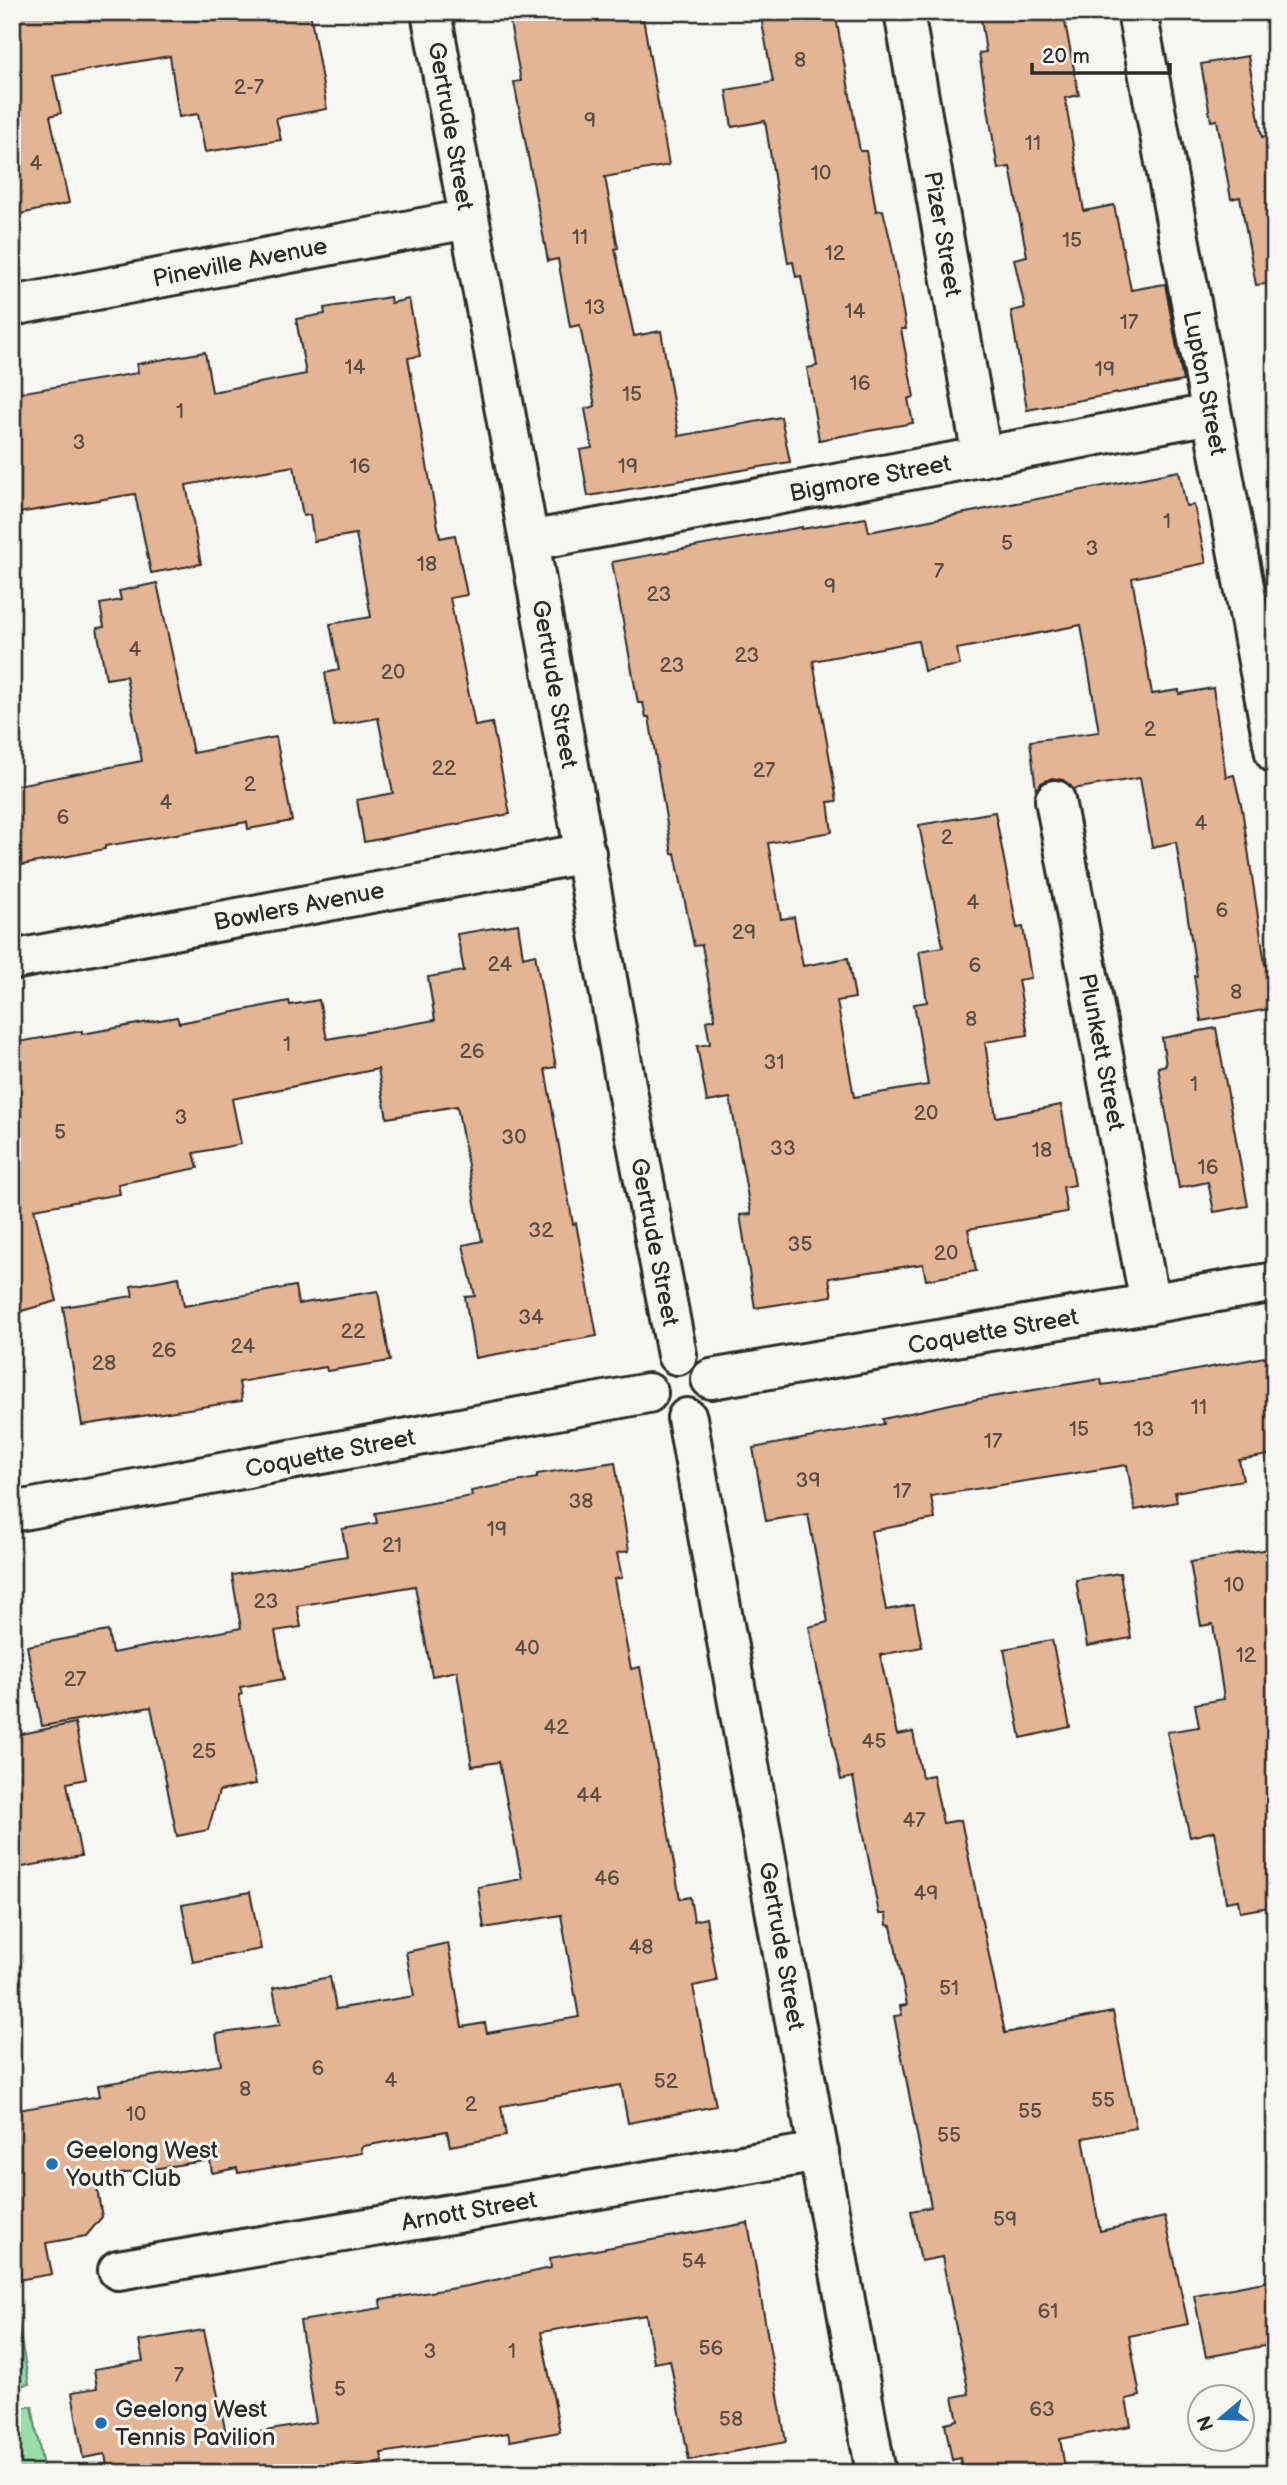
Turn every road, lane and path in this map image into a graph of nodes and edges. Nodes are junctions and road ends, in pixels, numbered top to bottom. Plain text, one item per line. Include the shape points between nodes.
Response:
1 (431, 12) edge
2 (904, 12) edge
3 (1137, 12) edge
4 (468, 219) junction
5 (12, 306) edge
6 (1211, 414) junction
7 (982, 457) junction
8 (530, 541) junction
9 (1275, 753) edge
10 (1055, 800) dead end
11 (586, 853) junction
12 (12, 960) edge
13 (1275, 1282) edge
14 (1150, 1304) junction
15 (677, 1355) junction
16 (711, 1379) junction
17 (648, 1393) junction
18 (687, 1419) junction
19 (12, 1512) edge
20 (819, 2152) junction
21 (118, 2270) dead end
22 (876, 2473) edge

1 - 4 street, Gertrude Street
2 - 7 street, Pizer Street
3 - 6 street, Lupton Street
4 - 5 street, Pineville Avenue
4 - 8 street, Gertrude Street
6 - 7 street, Bigmore Street
6 - 9 street, Lupton Street
7 - 8 street, Bigmore Street
8 - 11 street, Gertrude Street
10 - 14 street, Plunkett Street
11 - 12 street, Bowlers Avenue
11 - 15 street, Gertrude Street
13 - 14 street, Coquette Street
14 - 16 street, Coquette Street
15 - 16 street via 694,1359
15 - 17 street via 651,1372
16 - 18 street via 704,1408
17 - 18 street via 651,1403 666,1417
17 - 19 street, Coquette Street
18 - 20 street, Gertrude Street
20 - 21 street, Arnott Street
20 - 22 street, Gertrude Street

